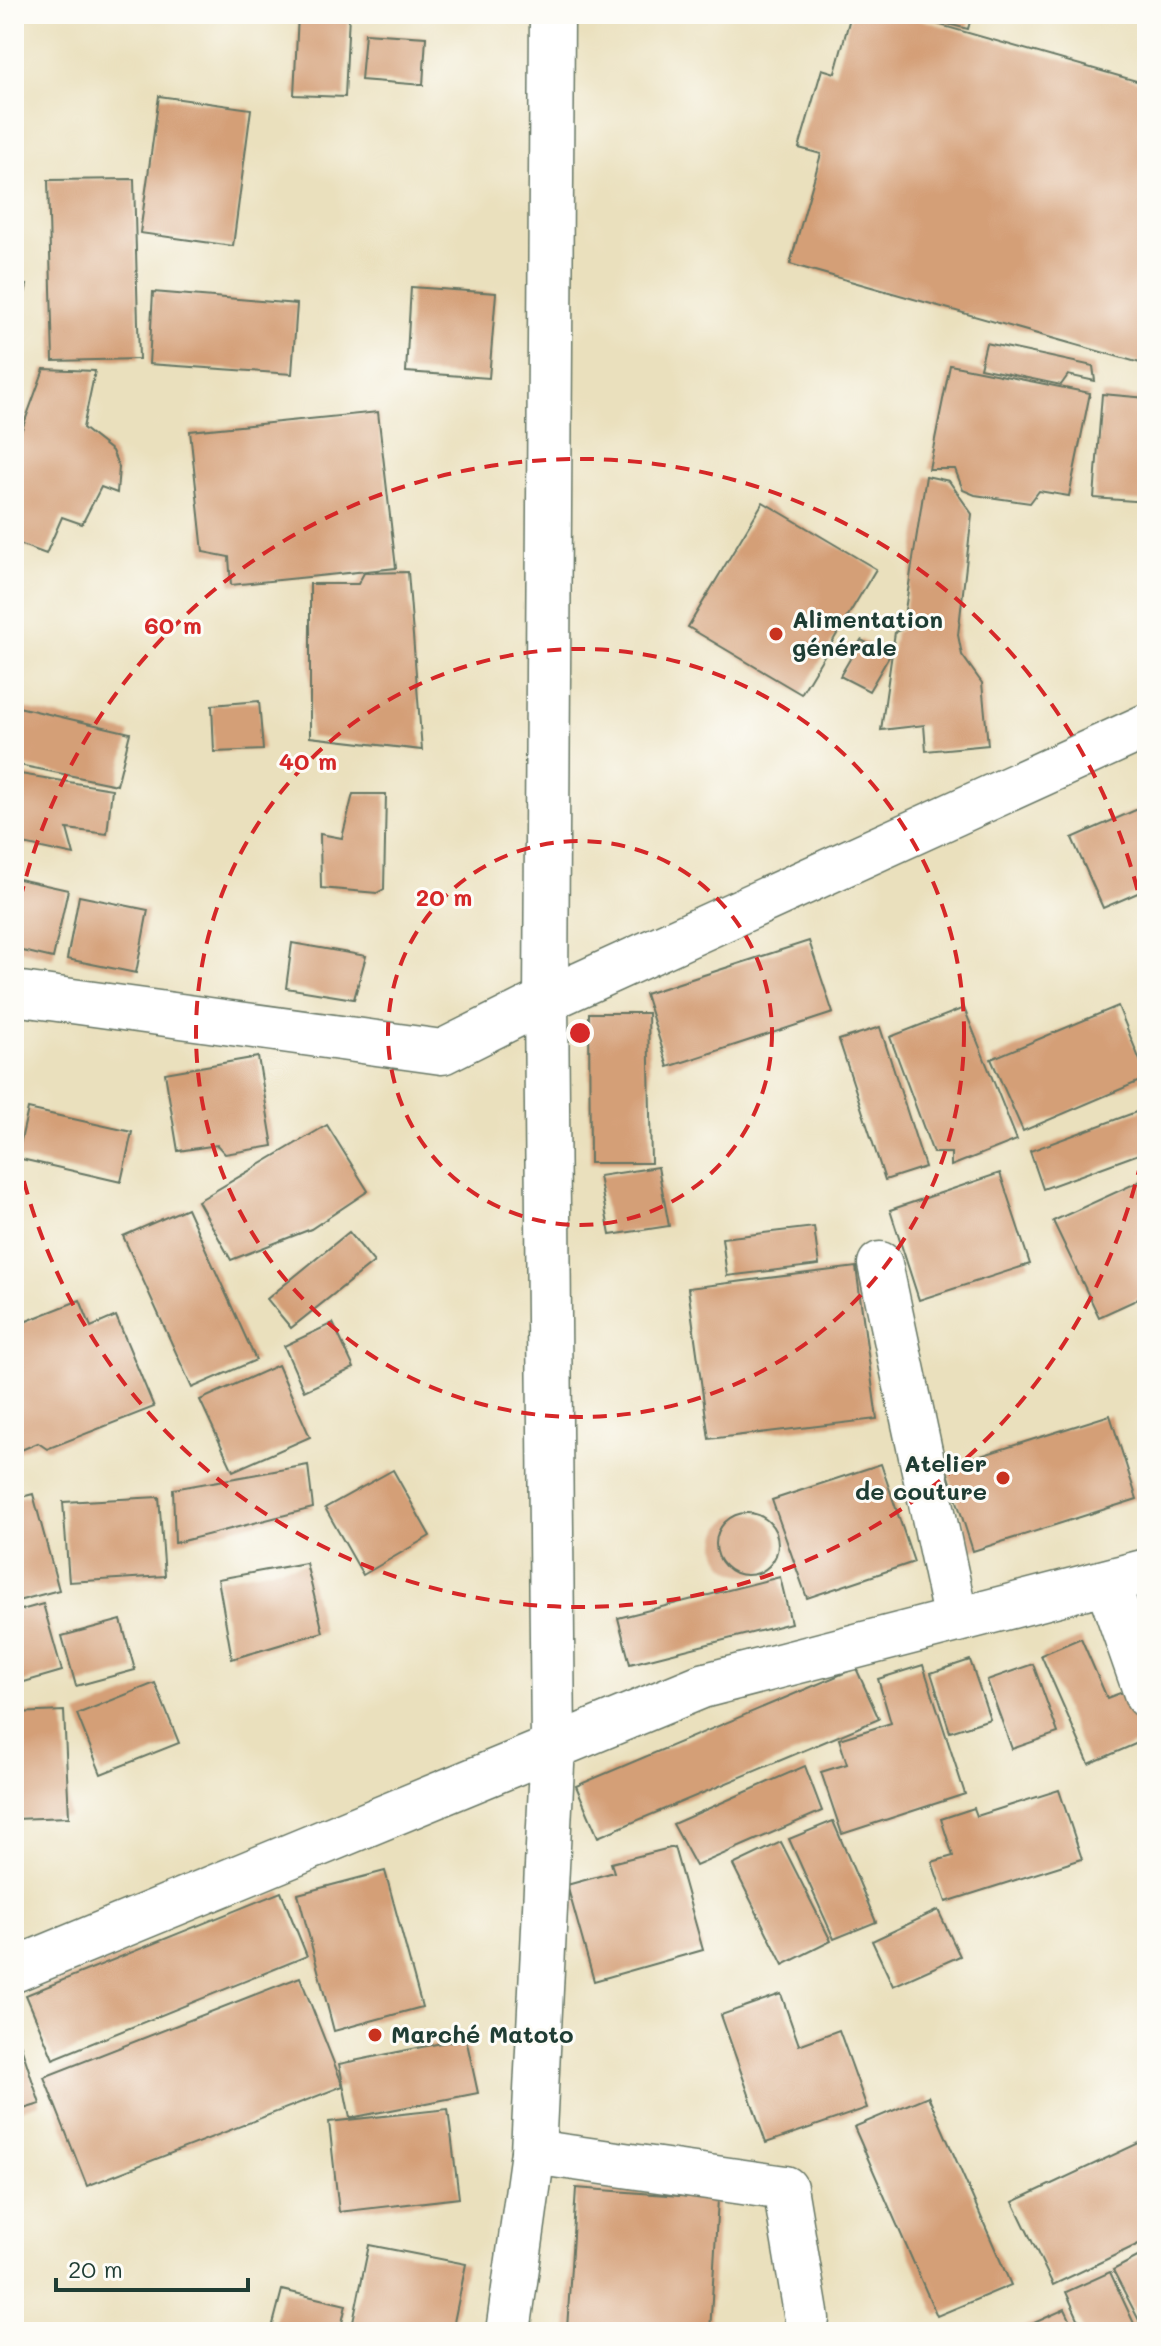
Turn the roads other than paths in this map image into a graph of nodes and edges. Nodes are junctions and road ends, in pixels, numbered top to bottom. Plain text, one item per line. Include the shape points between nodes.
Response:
1 (552, 14) edge
2 (1147, 726) edge
3 (14, 993) edge
4 (546, 1000) junction
5 (880, 1264) dead end
6 (1127, 1576) edge
7 (956, 1620) junction
8 (1147, 1696) edge
9 (553, 1745) junction
10 (14, 1970) edge
11 (533, 2152) junction
12 (807, 2319) dead end
13 (508, 2332) edge

1 - 4 street
2 - 4 street
3 - 4 street via 442,1052
4 - 9 street
5 - 7 street
6 - 7 street
6 - 8 street
7 - 9 street via 702,1686
9 - 10 street
9 - 11 street
11 - 12 street via 785,2188
11 - 13 street

